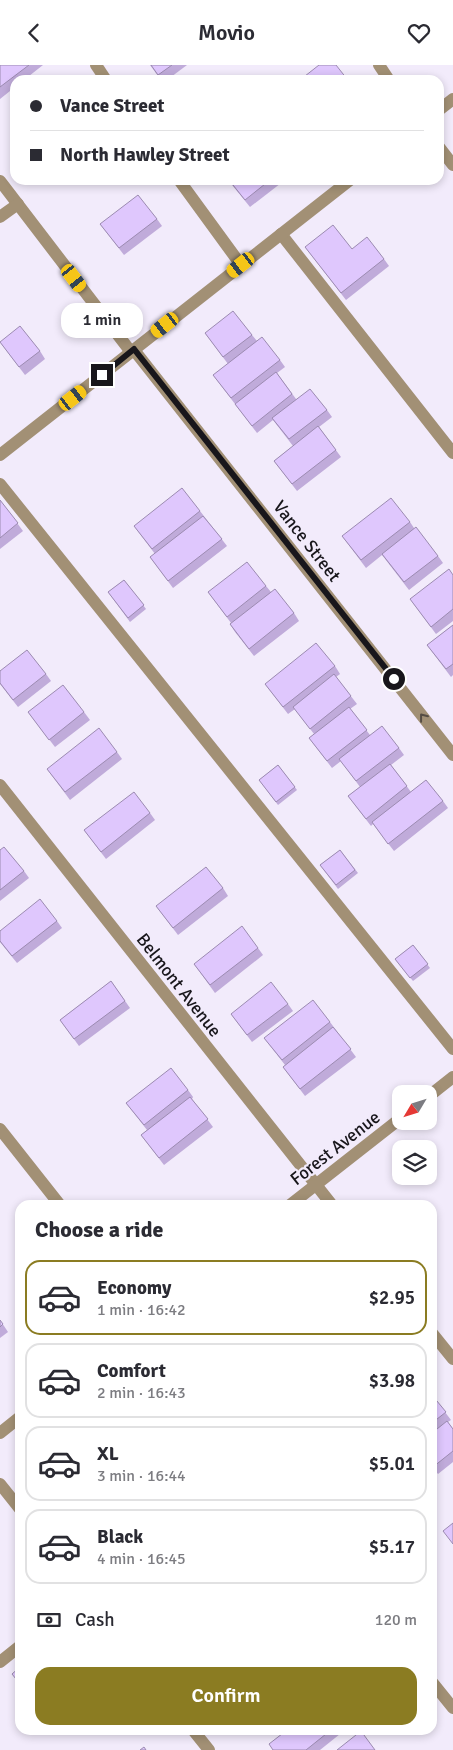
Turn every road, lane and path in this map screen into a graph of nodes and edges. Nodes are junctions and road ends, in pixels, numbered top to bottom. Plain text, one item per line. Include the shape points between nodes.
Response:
1 (444, 153) edge
2 (453, 165) edge
3 (0, 181) edge
4 (183, 185) edge
5 (344, 185) edge
6 (18, 204) junction
7 (0, 217) edge
8 (281, 234) junction
9 (241, 265) junction
10 (133, 351) junction
11 (453, 453) edge
12 (0, 455) edge
13 (0, 483) edge
14 (453, 755) edge
15 (0, 785) edge
16 (453, 1049) edge
17 (453, 1077) edge
18 (438, 1089) edge
19 (392, 1125) edge
20 (0, 1129) edge
21 (316, 1185) junction
22 (56, 1200) edge
23 (296, 1200) edge
24 (328, 1200) edge
25 (437, 1339) edge
26 (453, 1359) edge
27 (15, 1421) edge
28 (0, 1433) edge
29 (0, 1484) edge
30 (15, 1503) edge
31 (15, 1650) edge
32 (0, 1662) edge
33 (437, 1688) edge
34 (453, 1708) edge
35 (197, 1735) edge
36 (209, 1750) edge

1 - 2 street
3 - 6 street, Vance Street
4 - 9 street
5 - 8 street
6 - 7 street
6 - 10 street, Vance Street
8 - 9 street
8 - 11 street
9 - 10 street
10 - 12 street
14 -> 10 street, Vance Street
13 - 16 street
15 - 21 street, Belmont Avenue
17 - 18 street
19 - 21 street, Forest Avenue
20 - 22 street
21 - 23 street, Forest Avenue
21 - 24 street, Belmont Avenue
25 - 26 street
27 - 28 street
29 - 30 street
31 - 32 street
33 - 34 street
35 - 36 street

